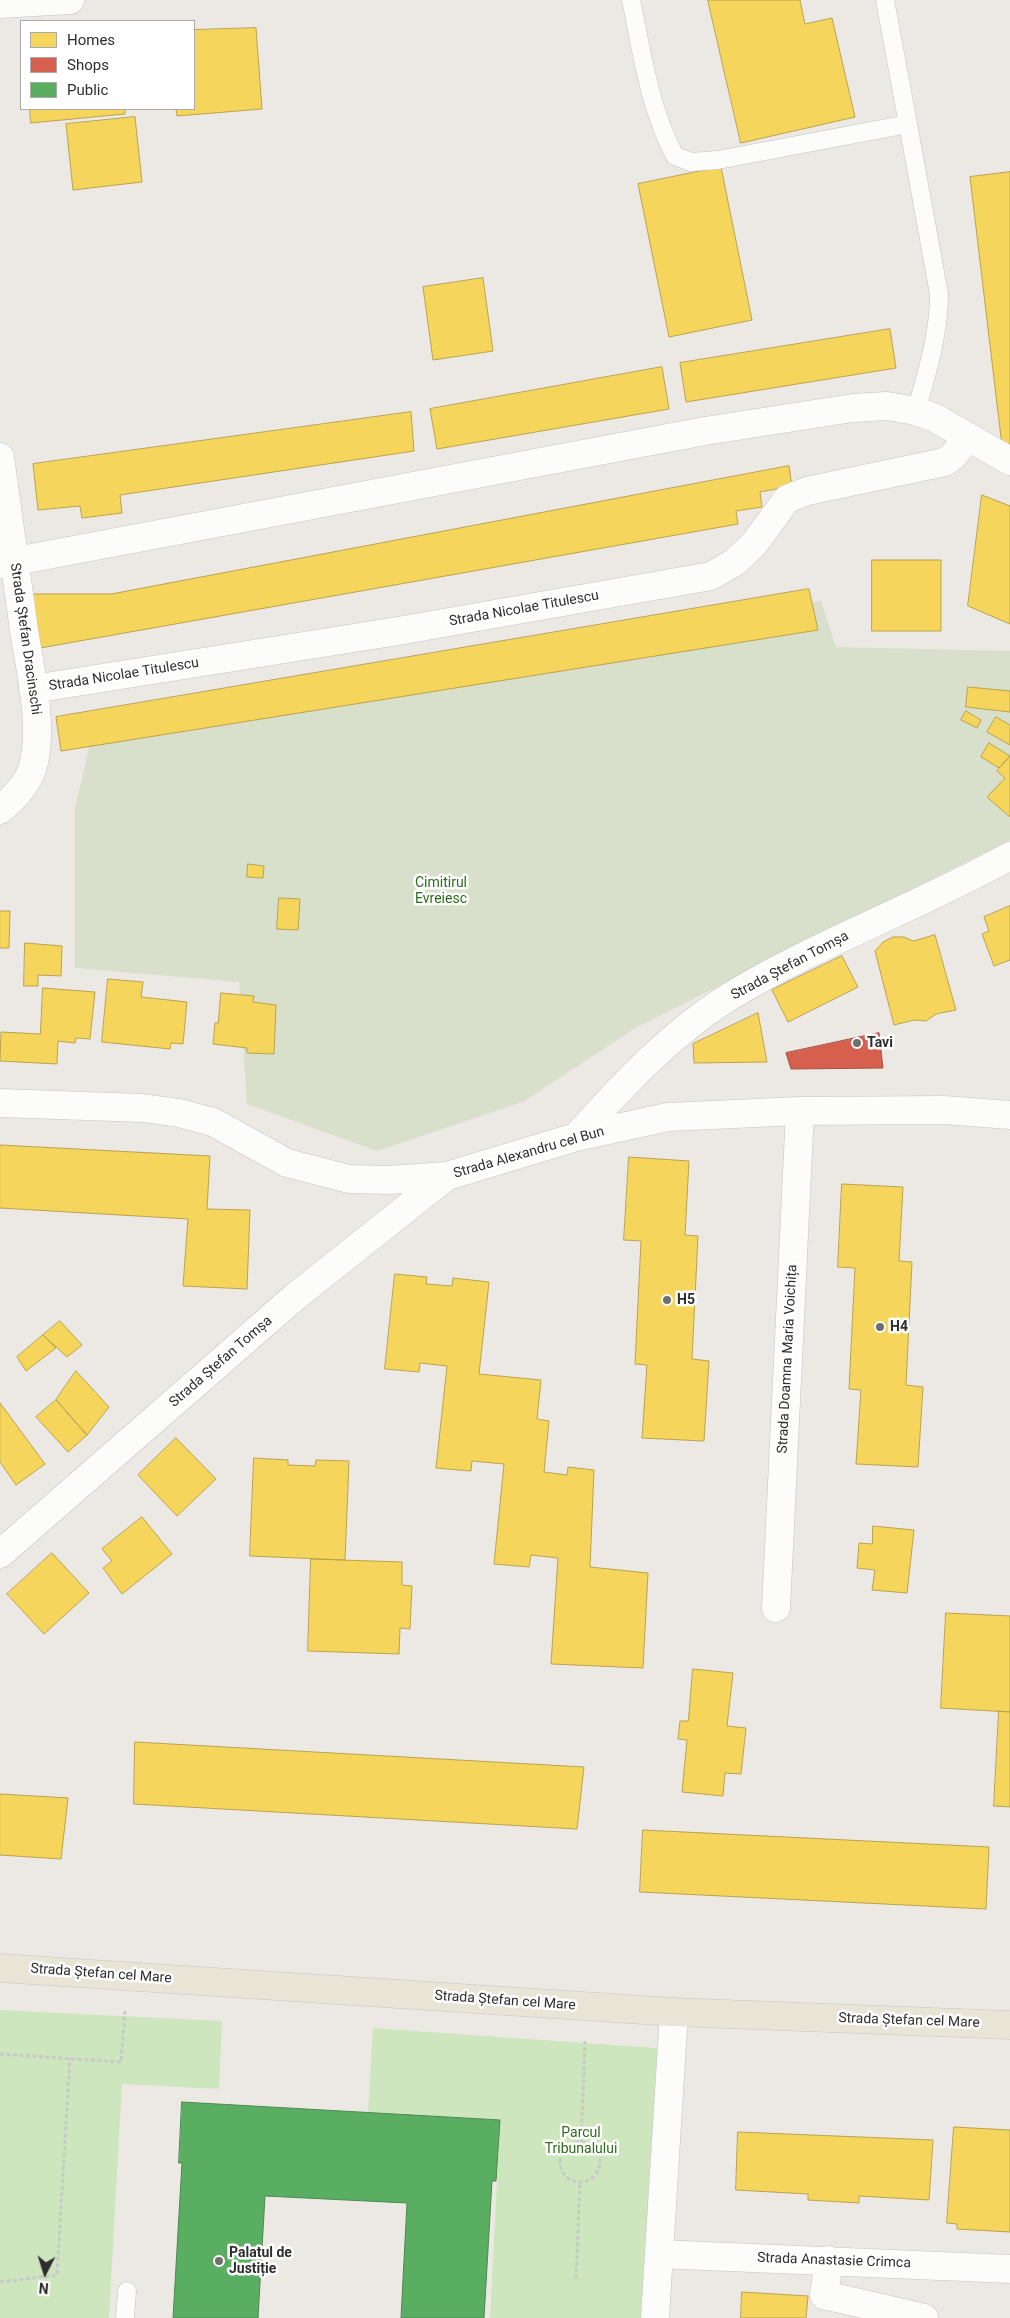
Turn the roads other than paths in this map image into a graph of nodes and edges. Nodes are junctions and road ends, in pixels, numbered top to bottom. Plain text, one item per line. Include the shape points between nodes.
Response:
1 (70, 0) edge
2 (631, 0) edge
3 (885, 0) edge
4 (0, 4) edge
5 (908, 124) junction
6 (916, 411) junction
7 (968, 437) junction
8 (0, 457) edge
9 (1010, 461) edge
10 (7, 563) edge
11 (33, 689) junction
12 (0, 810) edge
13 (1010, 856) edge
14 (0, 1103) edge
15 (800, 1111) junction
16 (1010, 1115) edge
17 (576, 1136) junction
18 (447, 1176) junction
19 (0, 1554) edge
20 (776, 1608) dead end
21 (0, 1968) edge
22 (674, 2012) junction
23 (1010, 2025) edge
24 (659, 2254) junction
25 (829, 2260) junction
26 (1010, 2269) edge
27 (126, 2291) dead end
28 (125, 2318) edge
29 (655, 2318) edge
30 (924, 2318) edge

1 - 4 street
2 - 5 lane via 650,88 664,135 675,156 691,162 718,160
3 - 5 lane
5 - 6 lane via 939,294 935,345
6 - 7 street
6 - 10 street via 887,406 853,408 704,431
7 - 9 street
7 - 11 street, Strada Nicolae Titulescu via 945,462 807,491 787,499 754,544 735,562 711,576 398,631
8 - 10 street, Strada Ștefan Dracinschi
10 - 11 street, Strada Ștefan Dracinschi
11 - 12 street, Strada Ștefan Dracinschi via 34,762 27,780
13 - 17 street, Strada Ștefan Tomșa via 772,972 728,998 669,1042
14 - 18 street, Strada Alexandru cel Bun via 143,1108 179,1113 213,1122 287,1163 349,1179
15 - 16 street, Strada Alexandru cel Bun via 944,1110
15 - 17 street, Strada Alexandru cel Bun via 668,1117
15 - 20 street, Strada Doamna Maria Voichița
17 - 18 street, Strada Alexandru cel Bun
18 - 19 street, Strada Ștefan Tomșa via 296,1296
21 - 22 main road, Strada Ștefan cel Mare
22 - 23 main road, Strada Ștefan cel Mare
22 - 24 street
24 - 25 street, Strada Anastasie Crimca
24 - 29 street
25 - 26 street, Strada Anastasie Crimca
25 - 30 street via 824,2295
27 - 28 lane

